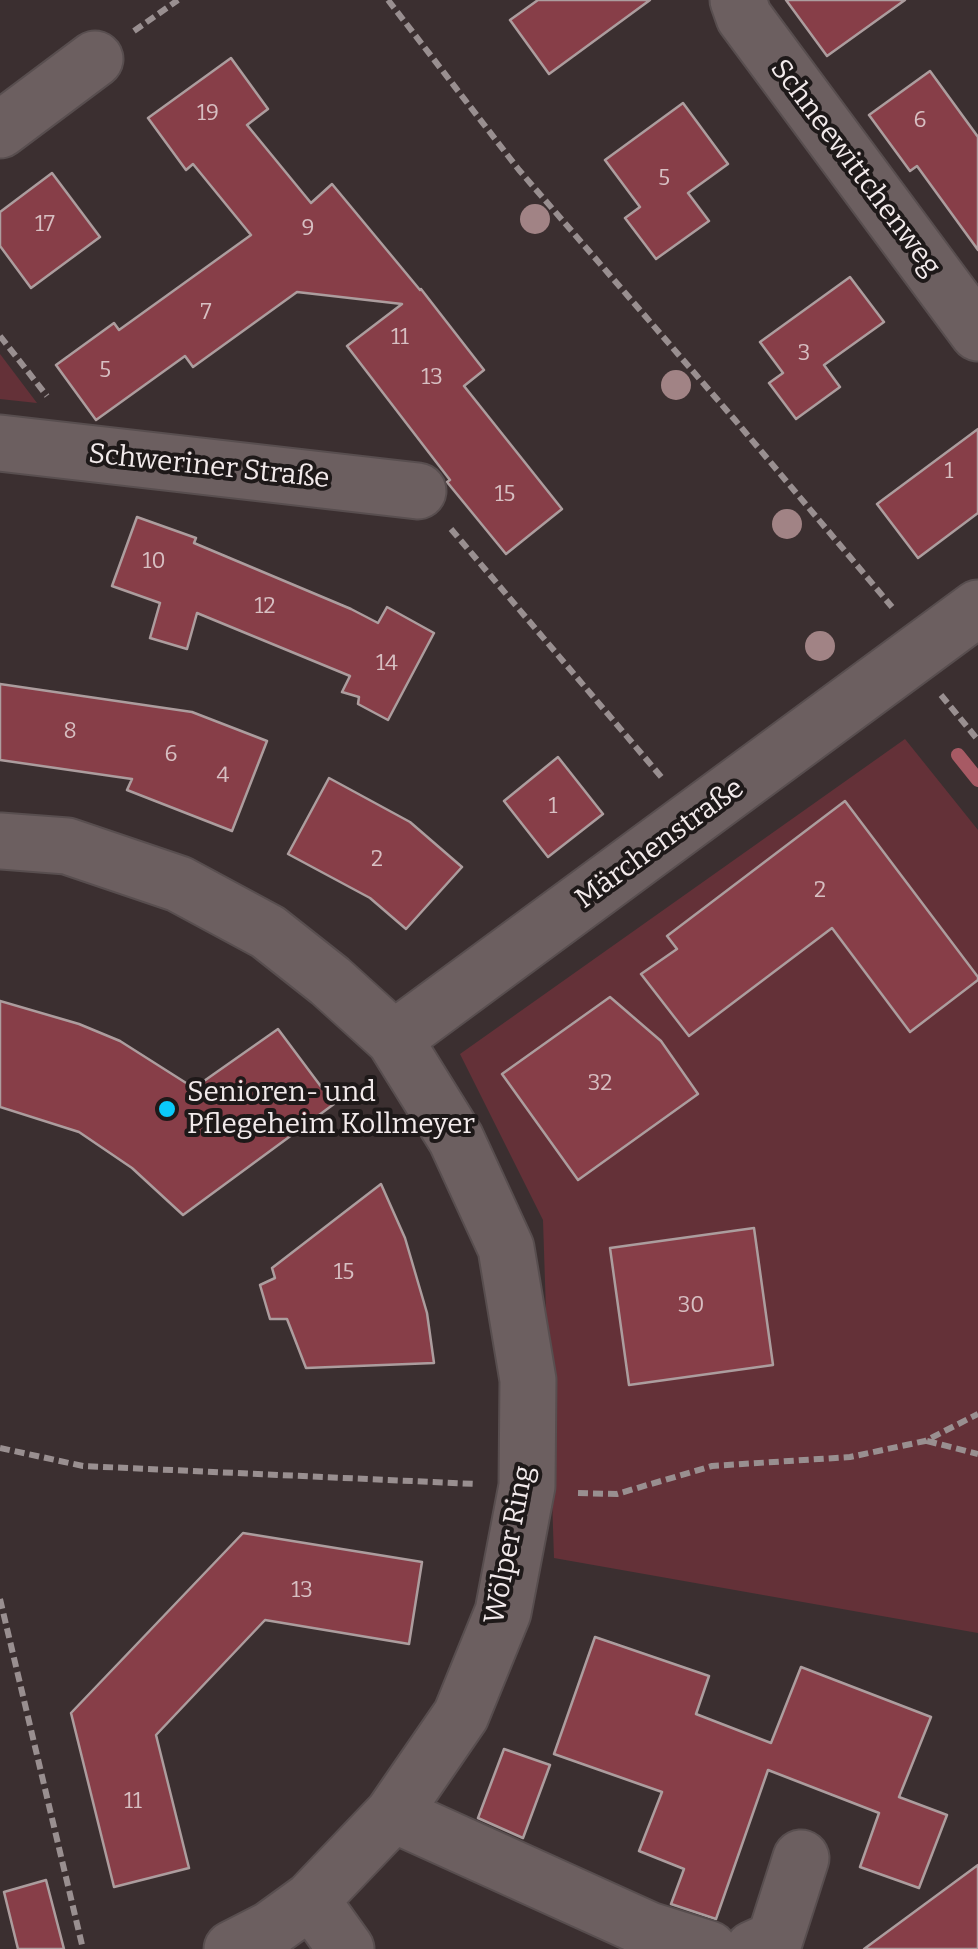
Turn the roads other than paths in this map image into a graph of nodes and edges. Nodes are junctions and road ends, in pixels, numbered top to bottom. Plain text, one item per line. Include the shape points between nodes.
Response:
1 (738, 0) edge
2 (95, 60) dead end
3 (0, 130) edge
4 (978, 332) edge
5 (0, 443) edge
6 (418, 490) road end
7 (978, 608) edge
8 (0, 842) edge
9 (394, 1039) junction
10 (393, 1814) junction
11 (801, 1858) dead end
12 (311, 1900) junction
13 (232, 1949) edge
14 (346, 1949) edge
15 (709, 1949) edge
16 (753, 1949) edge

1 - 4 street, Schneewittchenweg via 744,17
2 - 3 street
5 - 6 street, Schweriner Straße
7 - 9 street, Märchenstraße
8 - 9 street, Wölper Ring via 67,846 180,884 268,932
9 - 10 street, Wölper Ring via 456,1138 506,1248 528,1380 527,1486 503,1612 461,1715
10 - 12 street, Wölper Ring
10 - 15 street via 650,1930
11 - 16 street via 774,1938
12 - 13 street, Wölper Ring
12 - 14 street

